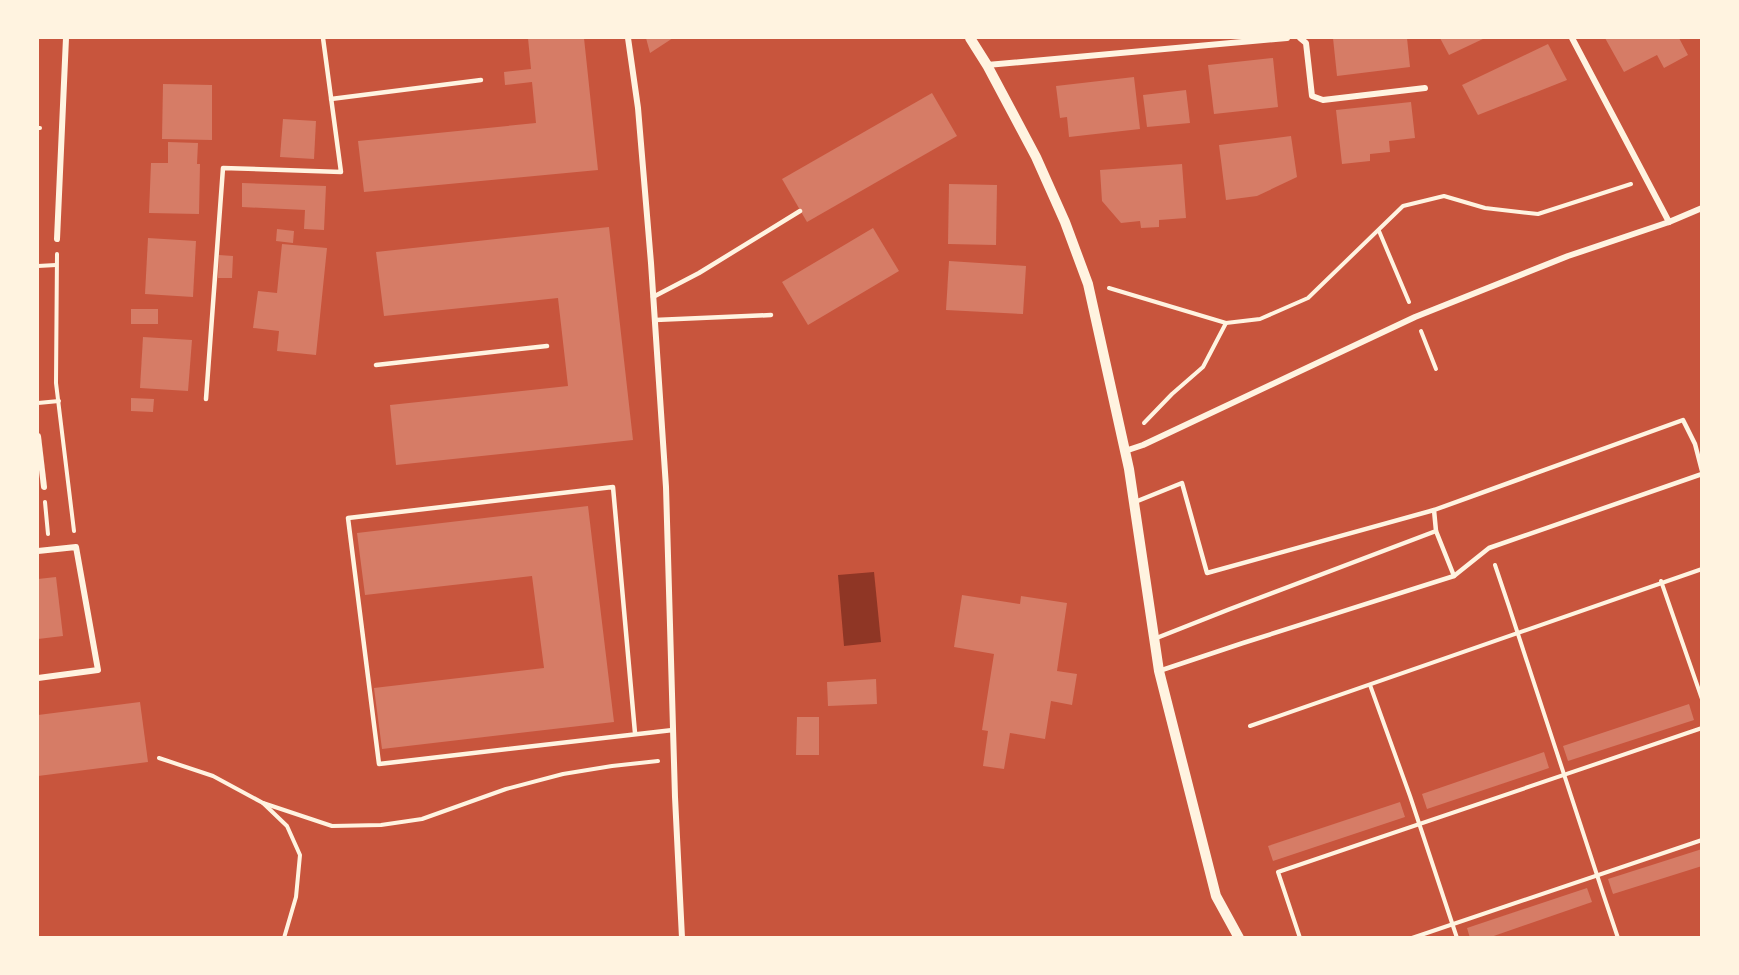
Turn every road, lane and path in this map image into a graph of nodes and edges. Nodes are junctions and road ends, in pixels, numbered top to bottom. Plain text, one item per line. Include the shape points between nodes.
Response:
1 (66, 38) edge
2 (323, 38) edge
3 (628, 38) edge
4 (970, 38) edge
5 (1287, 38) edge
6 (1300, 38) edge
7 (1572, 38) edge
8 (987, 65) junction
9 (481, 80) dead end
10 (1425, 88) dead end
11 (331, 99) junction
12 (1647, 178) junction
13 (1701, 208) edge
14 (800, 211) dead end
15 (1669, 222) junction
16 (1379, 231) junction
17 (57, 239) joint
18 (57, 265) junction
19 (38, 266) edge
20 (1088, 284) junction
21 (653, 297) junction
22 (771, 315) dead end
23 (1415, 317) junction
24 (655, 320) junction
25 (1226, 323) junction
26 (1422, 333) dead end
27 (547, 346) dead end
28 (376, 365) dead end
29 (1436, 369) dead end
30 (206, 399) dead end
31 (59, 401) junction
32 (38, 403) edge
33 (38, 436) edge
34 (1122, 439) junction
35 (1125, 451) junction
36 (1701, 473) edge
37 (44, 487) joint
38 (1135, 502) junction
39 (1434, 510) junction
40 (1436, 531) junction
41 (76, 547) junction
42 (1489, 548) junction
43 (49, 550) junction
44 (38, 551) edge
45 (1701, 568) edge
46 (1454, 576) junction
47 (1661, 581) junction
48 (1518, 632) junction
49 (1154, 639) junction
50 (1159, 671) junction
51 (38, 678) edge
52 (1370, 685) junction
53 (1701, 699) edge
54 (1250, 726) dead end
55 (1701, 728) edge
56 (673, 730) junction
57 (635, 733) junction
58 (159, 758) dead end
59 (674, 759) junction
60 (1563, 775) junction
61 (263, 803) junction
62 (1418, 824) junction
63 (1701, 840) edge
64 (1596, 875) junction
65 (1452, 924) junction
66 (284, 938) edge
67 (682, 938) edge
68 (1239, 938) edge
69 (1300, 938) edge
70 (1412, 938) edge
71 (1457, 938) edge
72 (1618, 938) edge

1 - 17 street
2 - 11 lane
3 - 21 street via 638,108
4 - 8 street
5 - 8 street
6 - 10 street via 1306,43 1312,96 1323,100
7 - 12 street
8 - 20 street via 1036,158
9 - 11 lane
11 - 30 lane via 341,172 223,168
12 - 15 street
12 - 16 path via 1538,214 1485,208 1444,196 1403,206
13 - 15 street
14 - 21 lane
15 - 23 street via 1568,256
16 - 23 path
16 - 25 path via 1308,298 1260,319
17 - 18 path
18 - 19 path
18 - 31 path
20 - 25 path
20 - 34 street
21 - 24 street
22 - 24 lane
23 - 35 street
24 - 56 street via 666,487
25 - 34 path via 1203,368 1132,435
26 - 29 path
27 - 28 lane
31 - 32 path
31 - 41 path
33 - 37 street
34 - 35 street
35 - 38 street
36 - 39 lane via 1695,444 1683,420
36 - 42 lane
37 - 43 path
38 - 39 lane via 1182,483 1207,573
38 - 49 street
39 - 40 lane
40 - 46 lane
40 - 49 lane
41 - 43 street
41 - 51 street via 98,670
42 - 46 lane
42 - 48 path
43 - 44 street
45 - 47 path
46 - 50 lane
47 - 48 path
47 - 53 path
48 - 52 path
48 - 60 path
49 - 50 street
50 - 68 street via 1216,896
52 - 54 path
52 - 62 path
55 - 60 path
56 - 57 lane
56 - 59 street
57 - 57 lane via 380,764 348,518 613,487
58 - 61 path via 213,776
59 - 61 path via 563,774 506,789 422,819 381,825 332,826
59 - 67 street
60 - 62 path
60 - 64 path
61 - 66 path via 287,826 300,855 296,897
62 - 65 path
62 - 69 path via 1278,872
63 - 64 path
64 - 65 path
64 - 72 path
65 - 70 path
65 - 71 path

